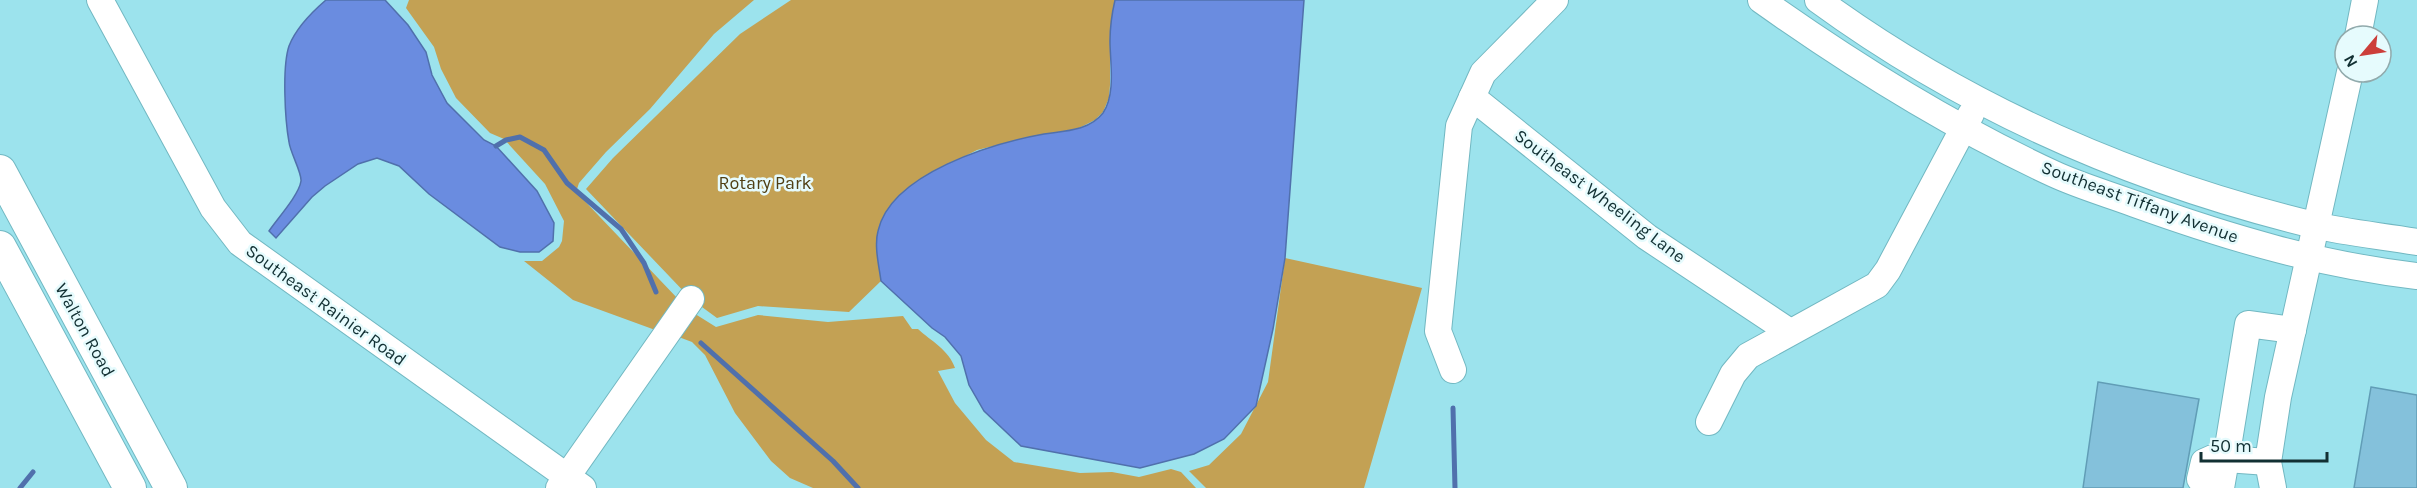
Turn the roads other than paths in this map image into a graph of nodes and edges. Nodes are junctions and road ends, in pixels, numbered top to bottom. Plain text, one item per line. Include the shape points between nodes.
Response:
1 (100, 0) edge
2 (1555, 0) edge
3 (1761, 0) edge
4 (1818, 0) edge
5 (2366, 0) edge
6 (2361, 24) edge
7 (2347, 84) edge
8 (1472, 97) junction
9 (1979, 101) junction
10 (1962, 129) junction
11 (0, 171) edge
12 (2317, 225) junction
13 (2417, 242) edge
14 (0, 247) edge
15 (2310, 258) junction
16 (2417, 276) edge
17 (691, 299) dead end
18 (2293, 330) junction
19 (1791, 332) junction
20 (1453, 370) dead end
21 (1709, 422) dead end
22 (2226, 459) junction
23 (2268, 462) junction
24 (2211, 483) edge
25 (569, 484) edge
26 (130, 488) edge
27 (171, 488) edge
28 (2273, 488) edge

1 - 25 street, Southeast Rainier Road via 213,208 240,243
2 - 8 street via 1483,73
3 - 10 street, Southeast Tiffany Avenue via 1838,54
4 - 9 street, Southeast Tiffany Avenue via 1859,30
5 - 6 street
7 - 12 street
8 - 19 street, Southeast Wheeling Lane via 1647,237
8 - 20 street via 1459,126 1438,331
9 - 10 street
9 - 12 street, Southeast Tiffany Avenue via 2078,148 2236,204
10 - 15 street, Southeast Tiffany Avenue via 2056,175 2211,231
10 - 19 street via 1877,285
11 - 27 main road, Walton Road
12 - 13 street, Southeast Tiffany Avenue
12 - 15 street
14 - 26 main road, Walton Road
15 - 16 street, Southeast Tiffany Avenue
15 - 18 street
17 - 25 street
18 - 22 street via 2248,324
18 - 23 street
19 - 21 street via 1748,356 1733,374
22 - 23 street
22 - 24 street
23 - 28 street

